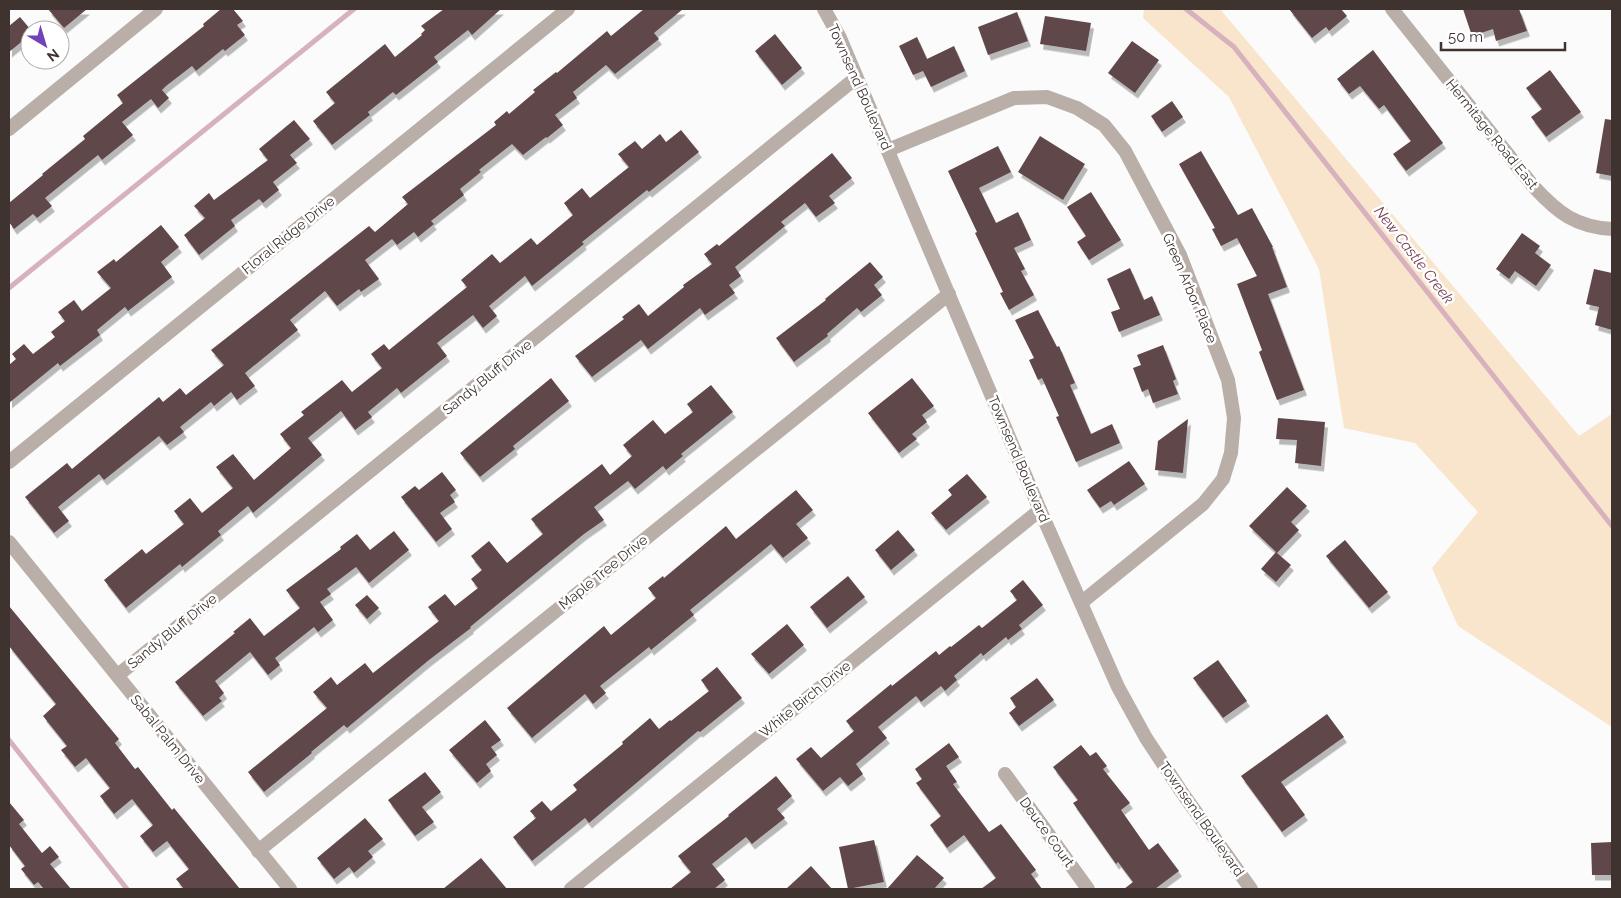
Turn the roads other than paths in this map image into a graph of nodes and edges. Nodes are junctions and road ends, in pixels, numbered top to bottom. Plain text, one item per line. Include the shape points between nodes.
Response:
1 (156, 9) edge
2 (568, 9) edge
3 (824, 9) edge
4 (1392, 9) edge
5 (856, 78) junction
6 (9, 127) edge
7 (888, 150) junction
8 (1612, 229) edge
9 (949, 294) junction
10 (9, 462) edge
11 (1040, 510) junction
12 (9, 542) edge
13 (1082, 602) junction
14 (118, 675) junction
15 (1005, 774) dead end
16 (258, 850) junction
17 (290, 889) edge
18 (570, 889) edge
19 (1088, 889) edge
20 (1251, 889) edge

1 - 6 street
2 - 10 street, Floral Ridge Drive
3 - 5 street, Townsend Boulevard
4 - 8 street, Hermitage Road East via 1550,206 1572,220 1591,227
5 - 7 street, Townsend Boulevard
5 - 14 street, Sandy Bluff Drive
7 - 9 street, Townsend Boulevard
7 - 13 street, Green Arbor Place via 1014,98 1054,99 1077,108 1104,125 1125,151 1180,255 1228,380 1234,418 1232,452 1223,479 1204,504
9 - 11 street, Townsend Boulevard
9 - 16 street, Maple Tree Drive
11 - 13 street, Townsend Boulevard
11 - 18 street, White Birch Drive
12 - 14 street, Sabal Palm Drive
13 - 20 street, Townsend Boulevard via 1118,687 1146,738
14 - 16 street, Sabal Palm Drive
15 - 19 street, Deuce Court
16 - 17 street, Sabal Palm Drive

